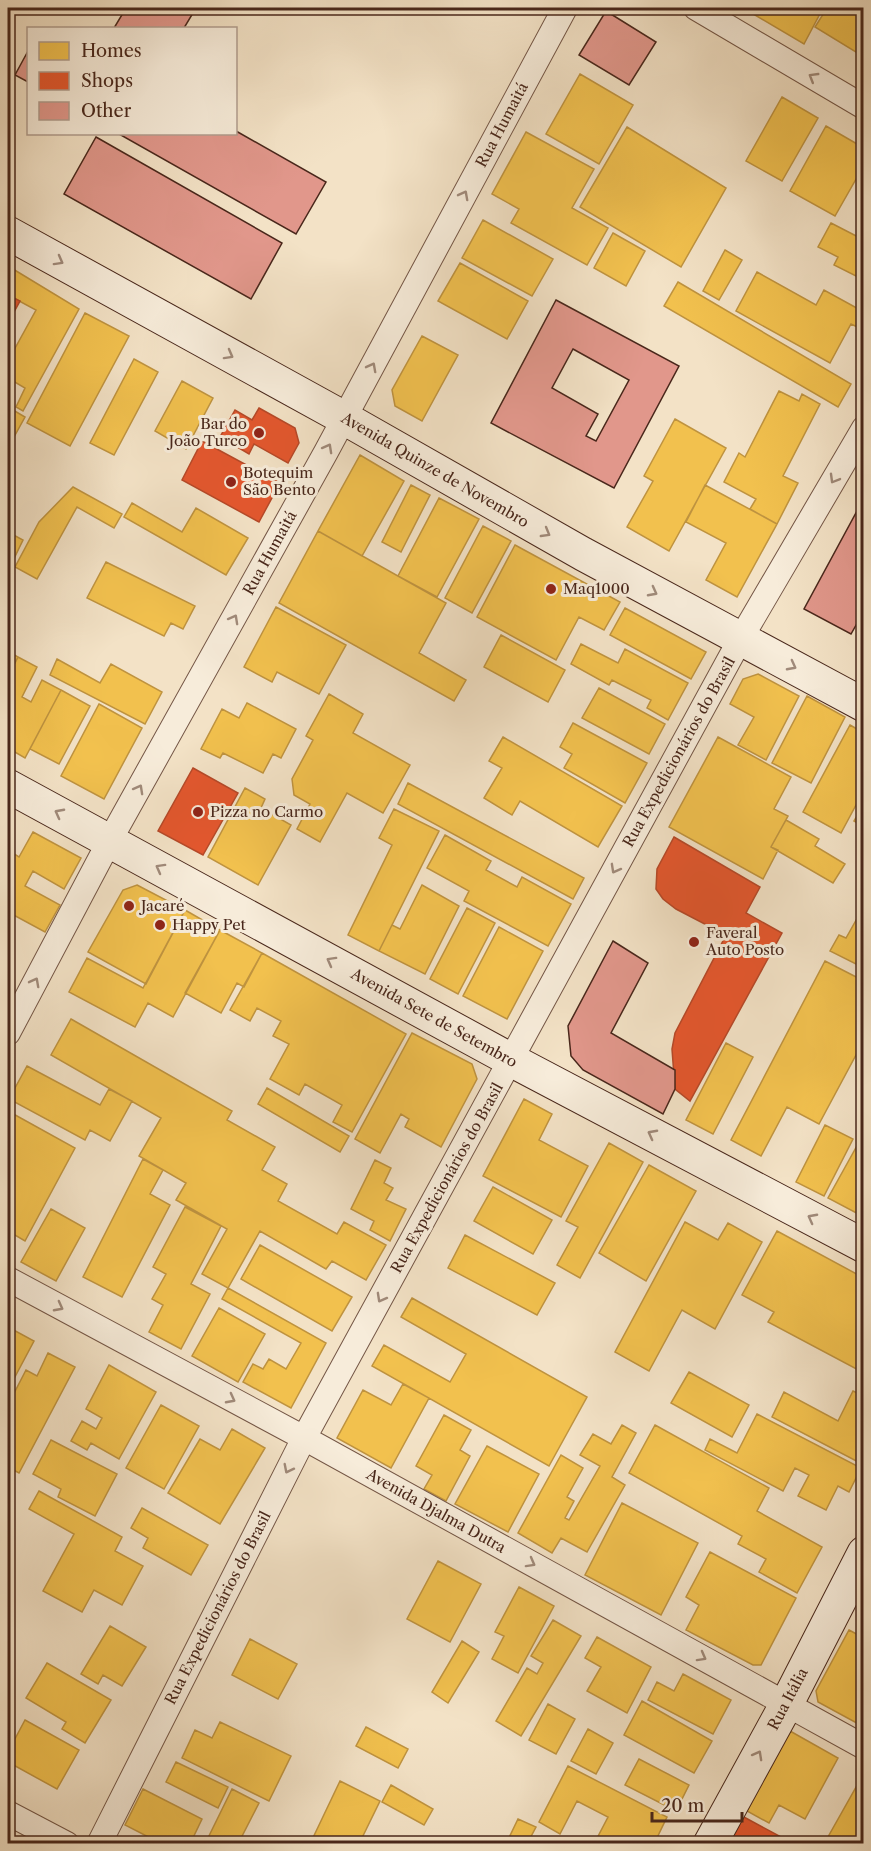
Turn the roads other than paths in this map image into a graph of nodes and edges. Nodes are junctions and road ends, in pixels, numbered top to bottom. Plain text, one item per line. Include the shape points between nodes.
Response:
1 (565, 8) edge
2 (696, 8) edge
3 (864, 106) edge
4 (8, 233) edge
5 (344, 418) junction
6 (864, 428) edge
7 (741, 638) junction
8 (864, 705) edge
9 (8, 786) edge
10 (111, 840) junction
11 (8, 1034) edge
12 (511, 1060) junction
13 (864, 1246) edge
14 (8, 1279) edge
15 (304, 1438) junction
16 (864, 1553) edge
17 (786, 1705) junction
18 (864, 1747) edge
19 (8, 1813) edge
20 (67, 1844) edge
21 (99, 1844) edge
22 (710, 1844) edge

5 -> 1 street, Rua Humaitá
3 -> 2 street
4 -> 5 street, Avenida Quinze de Novembro
5 -> 7 street, Avenida Quinze de Novembro via 583,554
10 -> 5 street, Rua Humaitá
6 -> 7 street, Rua Expedicionários do Brasil
7 -> 8 street, Avenida Quinze de Novembro
7 -> 12 street, Rua Expedicionários do Brasil
10 -> 9 street, Avenida Sete de Setembro
11 -> 10 street, Rua Humaitá
12 -> 10 street, Avenida Sete de Setembro
13 -> 12 street, Avenida Sete de Setembro
12 -> 15 street, Rua Expedicionários do Brasil
14 -> 15 street, Avenida Djalma Dutra
15 -> 17 street, Avenida Djalma Dutra
15 -> 21 street, Rua Expedicionários do Brasil
16 - 17 street, Rua Itália
17 - 18 street, Avenida Djalma Dutra
22 -> 17 street, Rua Itália
19 - 20 street

